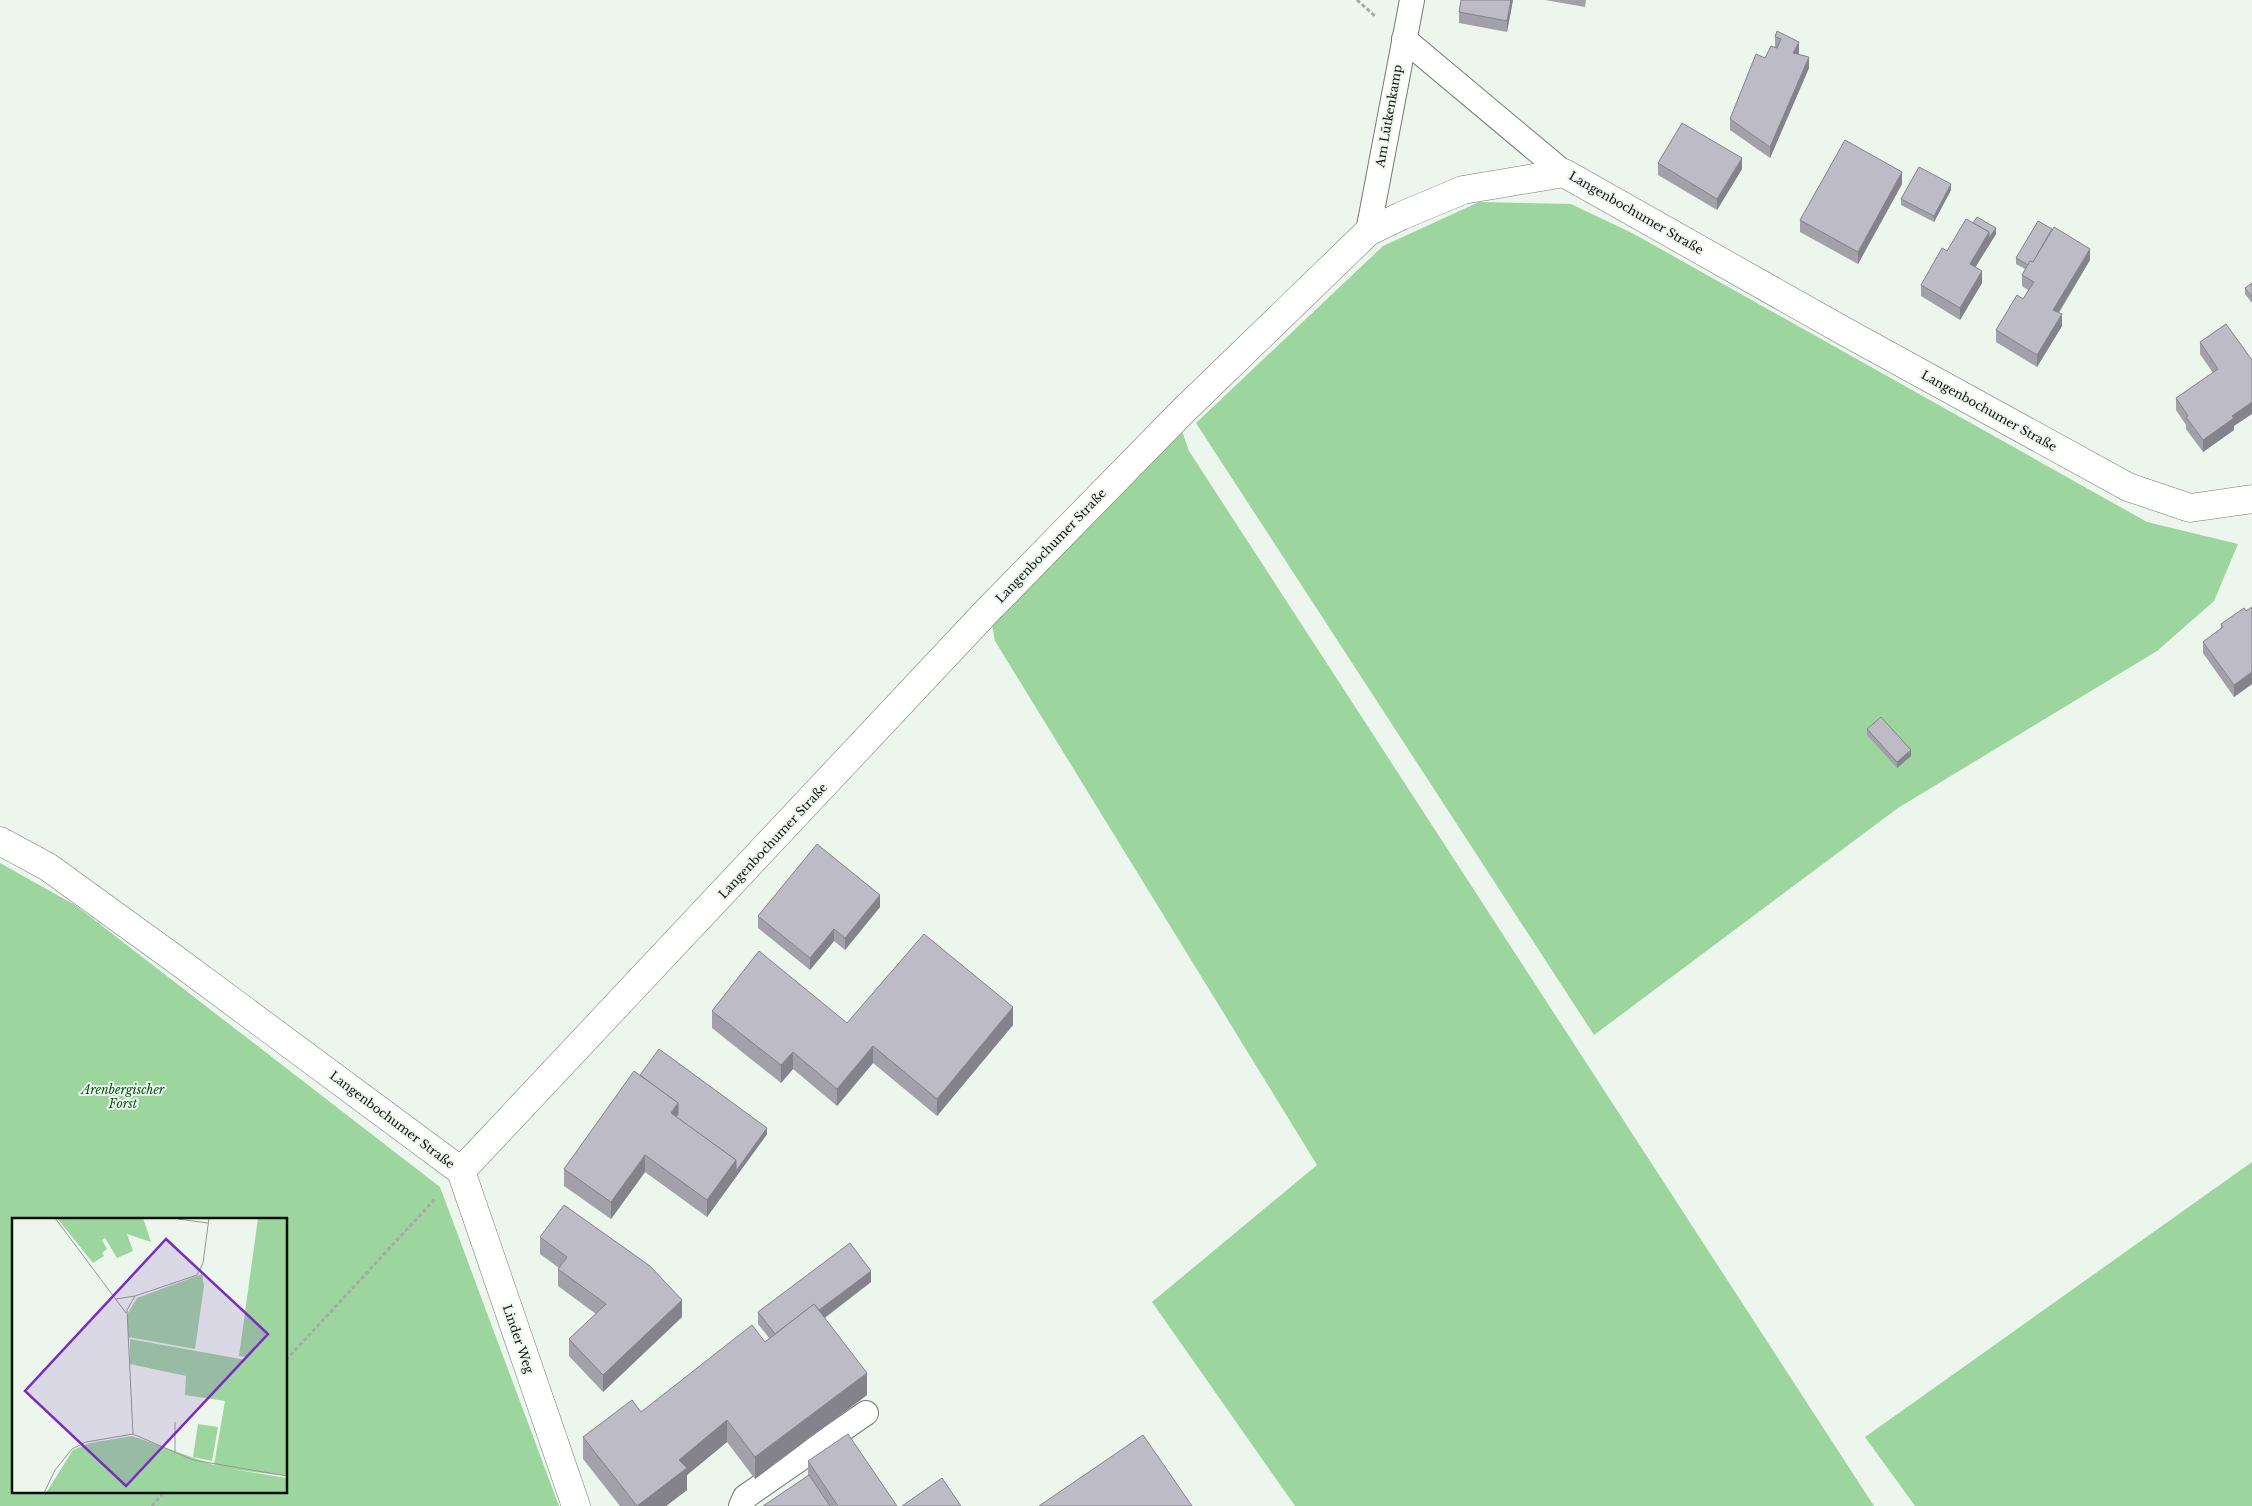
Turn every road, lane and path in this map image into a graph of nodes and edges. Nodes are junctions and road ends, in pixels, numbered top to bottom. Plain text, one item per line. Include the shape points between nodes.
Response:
1 (1412, 0) edge
2 (1404, 39) junction
3 (1564, 172) junction
4 (1368, 232) junction
5 (2252, 499) edge
6 (0, 841) edge
7 (460, 1171) junction
8 (288, 1358) edge
9 (866, 1413) dead end
10 (162, 1494) edge
11 (152, 1506) edge
12 (576, 1506) edge
13 (741, 1506) edge

1 - 2 lane, Am Lütkenkamp
2 - 3 lane
2 - 4 lane, Am Lütkenkamp
3 - 4 street, Langenbochumer Straße via 1463,190
3 - 5 street, Langenbochumer Straße via 2128,487 2190,508
4 - 7 street, Langenbochumer Straße via 1183,411 996,602
6 - 7 street, Langenbochumer Straße via 48,867 175,958
7 - 8 path
7 - 12 street, Linder Weg
9 - 13 lane via 745,1497
10 - 11 path

